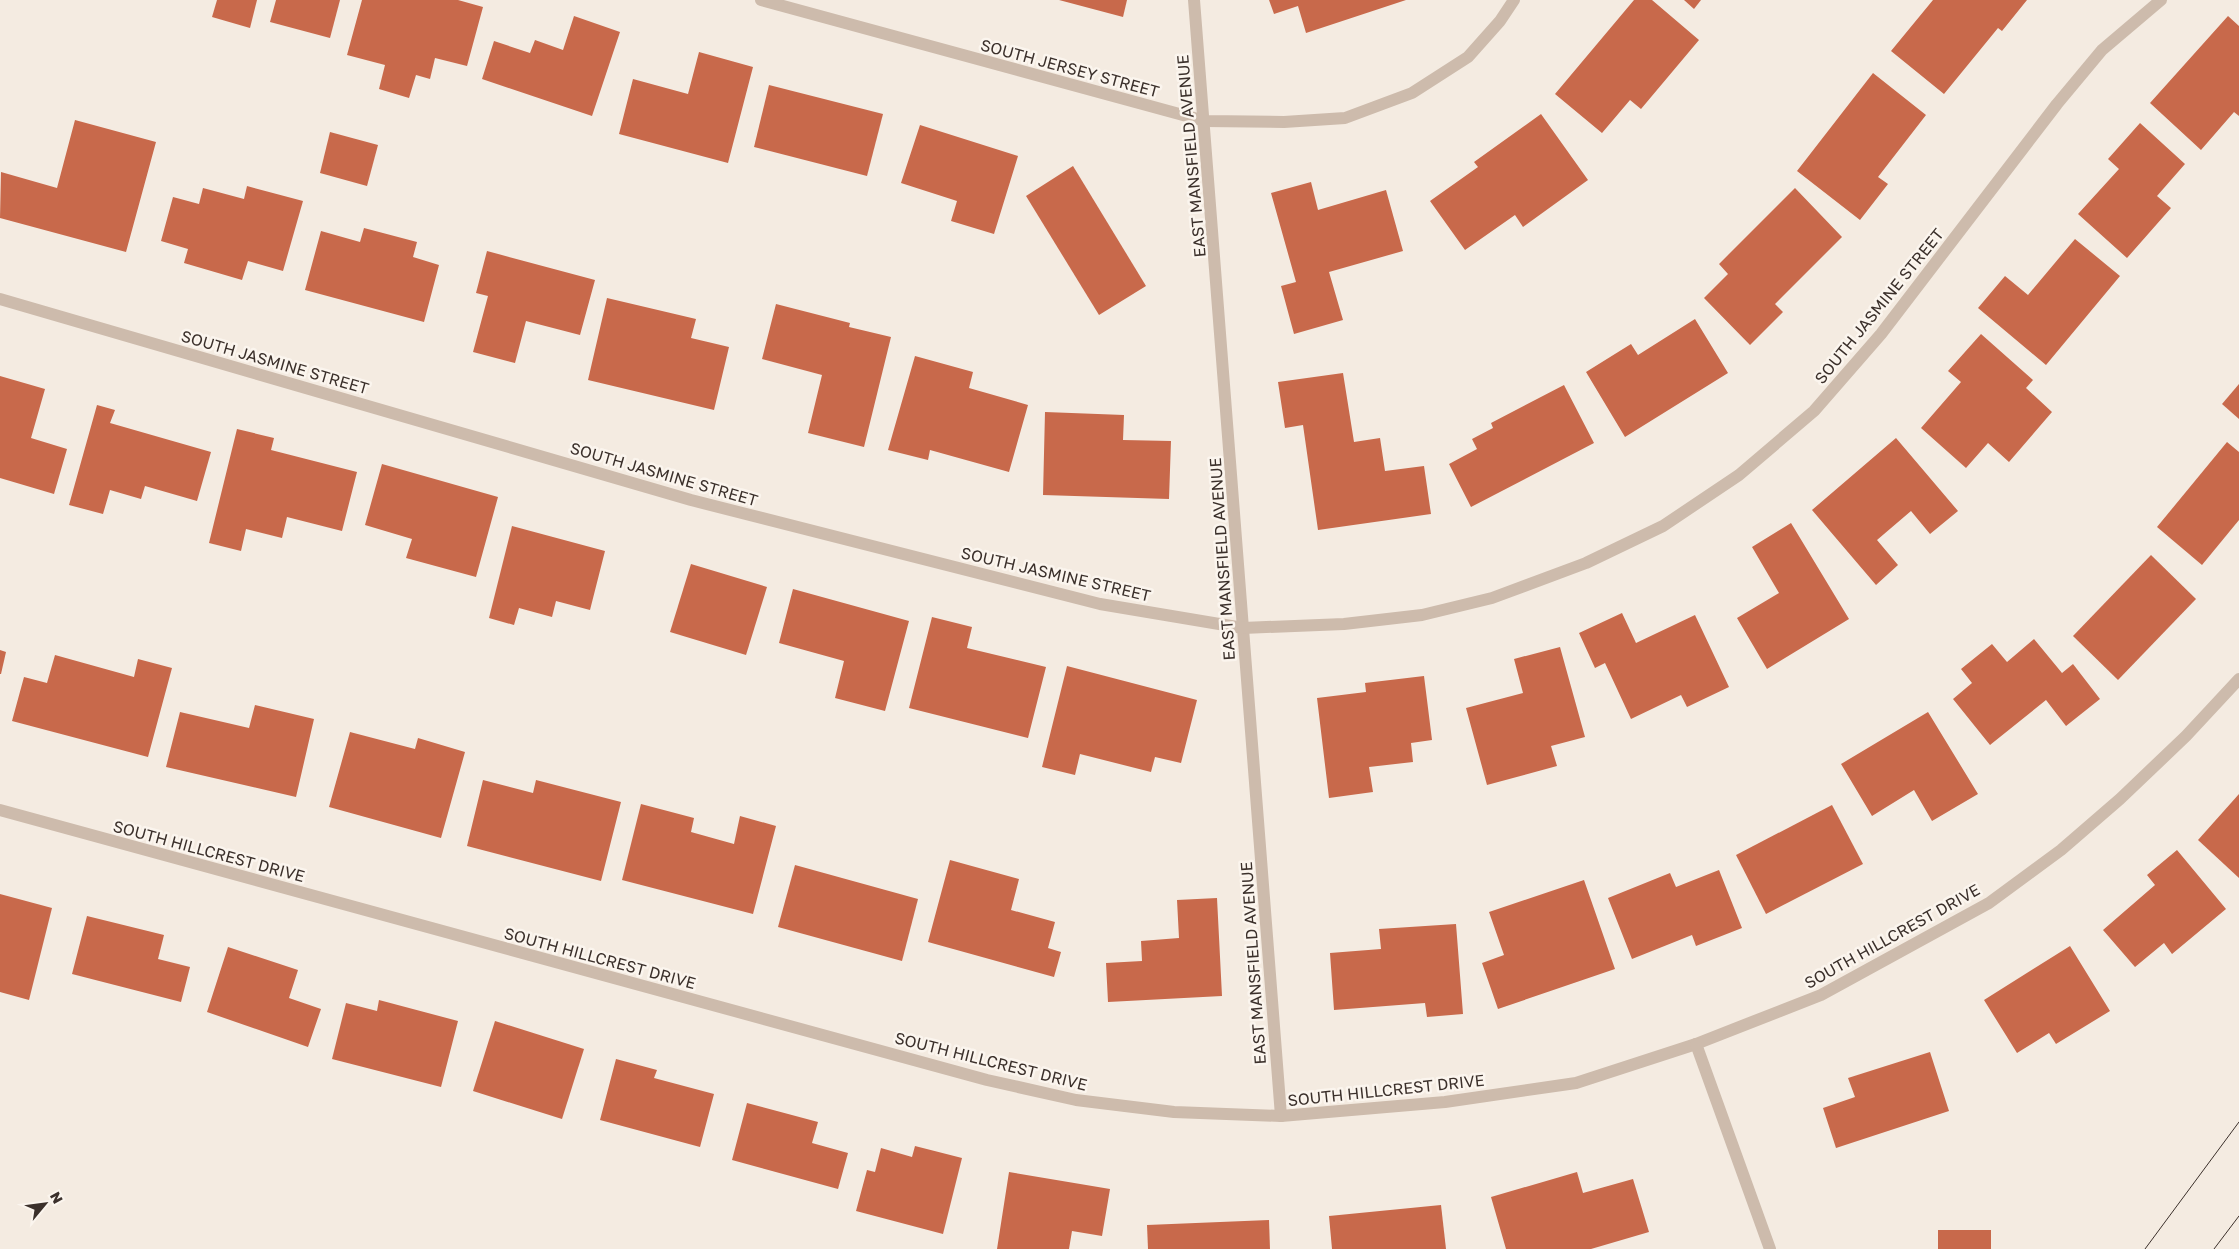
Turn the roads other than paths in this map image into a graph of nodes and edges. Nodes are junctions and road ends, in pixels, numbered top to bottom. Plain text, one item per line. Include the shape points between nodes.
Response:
1 (761, 0) edge
2 (1194, 0) edge
3 (1514, 0) edge
4 (2161, 0) edge
5 (1205, 121) junction
6 (0, 299) edge
7 (1243, 628) junction
8 (2239, 679) edge
9 (0, 810) edge
10 (1696, 1044) junction
11 (1281, 1116) junction
12 (1770, 1249) edge

1 - 5 street, SOUTH JERSEY STREET
2 - 5 street, EAST MANSFIELD AVENUE
3 - 5 street, SOUTH JERSEY STREET via 1468,57 1412,93 1345,118 1284,122
4 - 7 street, SOUTH JASMINE STREET via 2102,50 1881,334 1820,404 1739,475 1663,526 1586,563 1492,598 1422,615 1344,624
5 - 7 street, EAST MANSFIELD AVENUE
6 - 7 street, SOUTH JASMINE STREET via 691,500 1100,604
7 - 11 street, EAST MANSFIELD AVENUE
8 - 10 street, SOUTH HILLCREST DRIVE via 2186,736 2120,799 2061,850 1989,902 1821,996
9 - 11 street, SOUTH HILLCREST DRIVE via 987,1080 1086,1101 1174,1112
10 - 11 street, SOUTH HILLCREST DRIVE via 1576,1083 1445,1102
10 - 12 street

